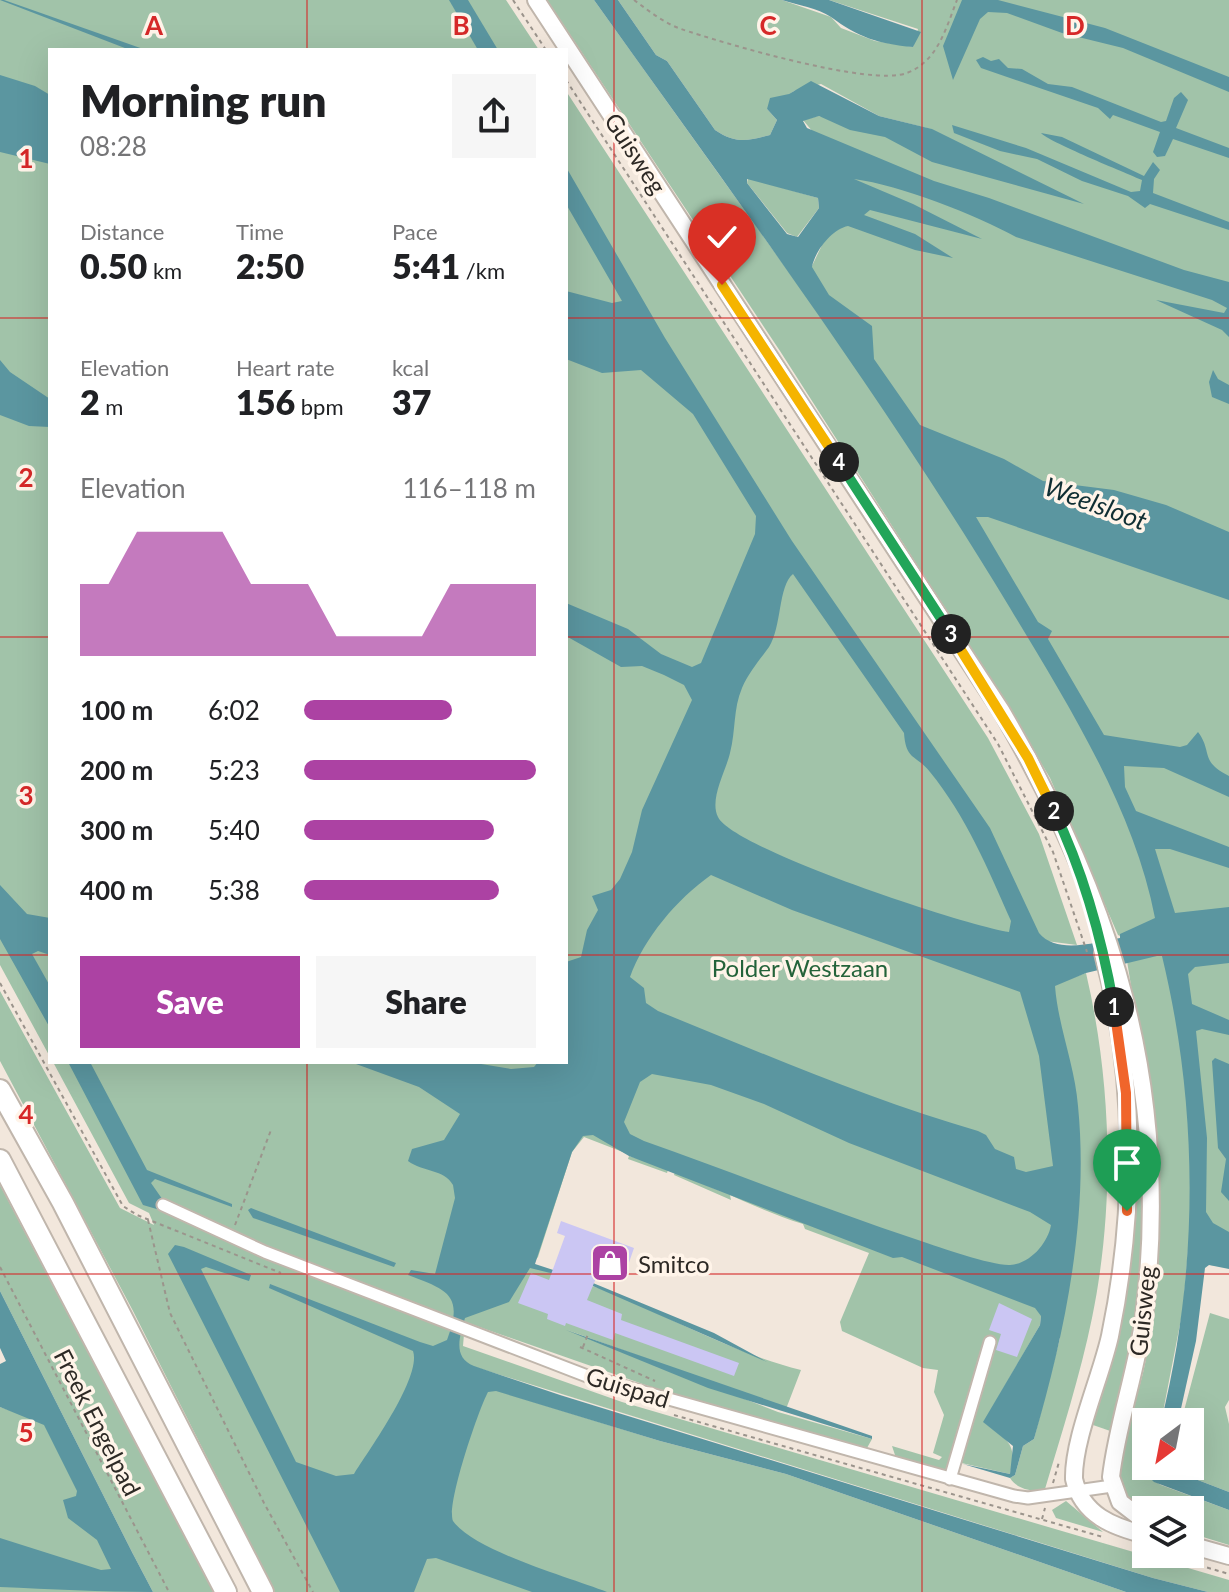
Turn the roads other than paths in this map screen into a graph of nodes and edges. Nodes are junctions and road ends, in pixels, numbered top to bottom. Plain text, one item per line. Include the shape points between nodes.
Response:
1 (536, 0) edge
2 (567, 48) edge
3 (568, 49) edge
4 (1112, 968) junction
5 (0, 1090) edge
6 (0, 1160) edge
7 (163, 1205) dead end
8 (990, 1342) dead end
9 (950, 1479) junction
10 (1112, 1486) junction
11 (1077, 1491) junction
12 (1132, 1514) edge
13 (1132, 1530) edge
14 (1204, 1548) edge
15 (1229, 1556) edge
16 (226, 1592) edge
17 (263, 1592) edge

1 - 2 main road, Guisweg
3 - 4 main road, Guisweg via 1002,712 1072,848 1096,936
4 - 10 main road, Guisweg via 1132,1014 1142,1081 1149,1222 1144,1314
4 - 11 main road, Guisweg via 1126,1093 1127,1211 1109,1338 1074,1466
5 - 17 highway
6 - 16 highway
7 - 9 street, Guispad via 231,1238 587,1376
8 - 9 street
9 - 11 street, Guispad via 1021,1497
10 - 11 street, Guispad
10 - 12 main road
11 - 13 main road via 1099,1518
14 - 15 main road

